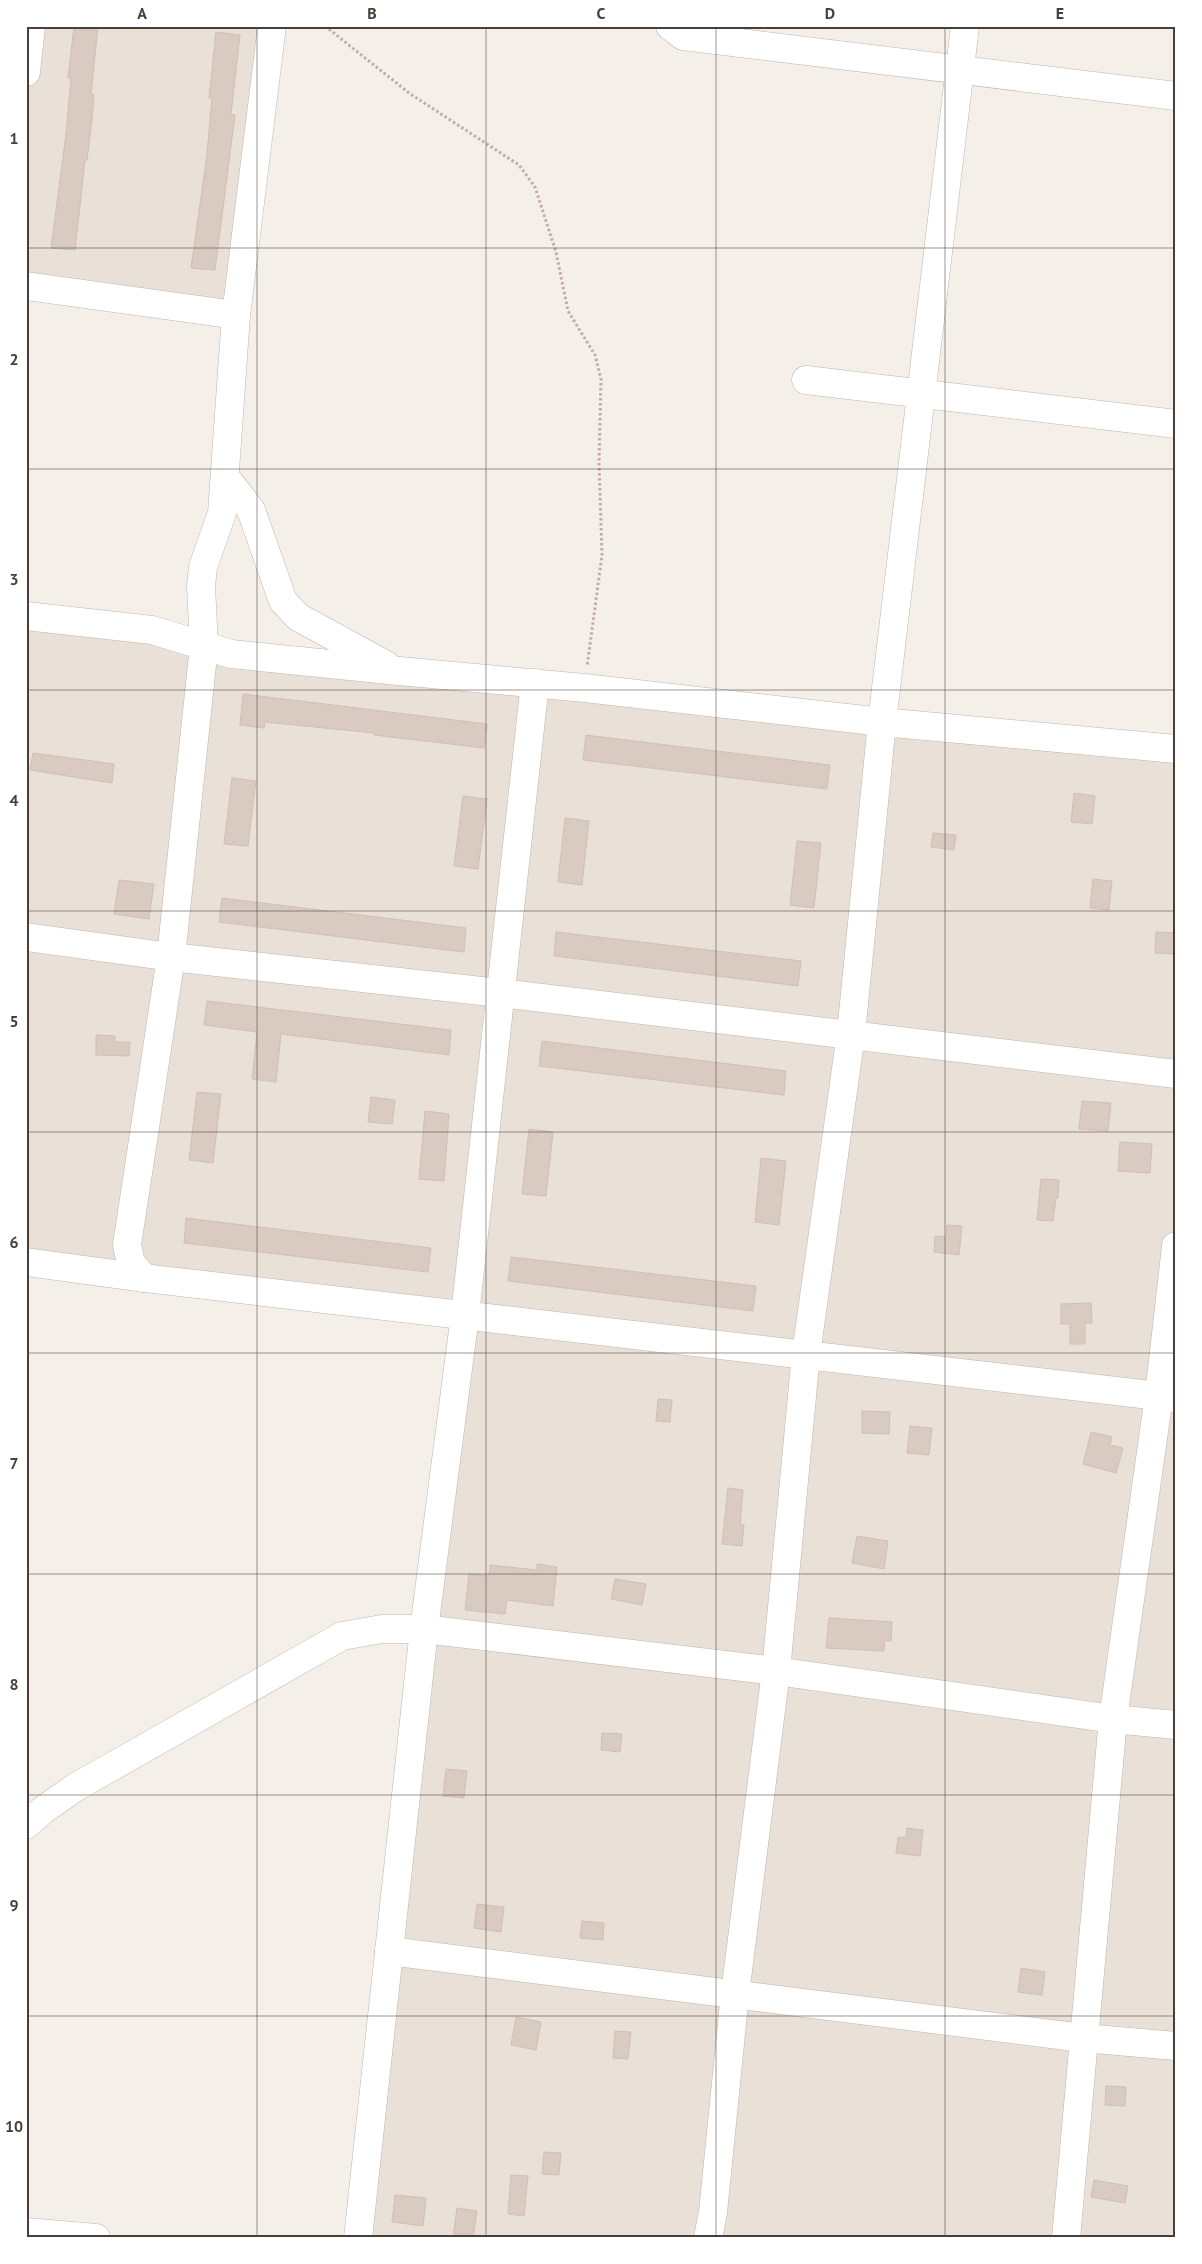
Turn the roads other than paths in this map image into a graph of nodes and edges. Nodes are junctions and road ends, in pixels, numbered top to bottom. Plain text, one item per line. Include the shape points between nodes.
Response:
1 (31, 26) edge
2 (272, 26) edge
3 (670, 26) edge
4 (965, 26) edge
5 (960, 70) junction
6 (26, 72) edge
7 (1176, 96) edge
8 (26, 286) edge
9 (236, 316) junction
10 (806, 380) dead end
11 (921, 394) junction
12 (1176, 424) edge
13 (226, 478) junction
14 (26, 616) edge
15 (204, 646) junction
16 (399, 672) junction
17 (535, 683) junction
18 (882, 722) junction
19 (1176, 749) edge
20 (26, 937) edge
21 (171, 957) junction
22 (500, 993) junction
23 (851, 1034) junction
24 (1176, 1074) edge
25 (1176, 1246) edge
26 (26, 1262) edge
27 (144, 1278) junction
28 (465, 1315) junction
29 (806, 1354) junction
30 (1168, 1397) edge
31 (424, 1629) junction
32 (776, 1671) junction
33 (1113, 1719) junction
34 (1176, 1725) edge
35 (26, 1825) edge
36 (389, 1951) junction
37 (735, 1994) junction
38 (1083, 2038) junction
39 (1176, 2046) edge
40 (26, 2232) edge
41 (96, 2238) edge
42 (358, 2238) edge
43 (708, 2238) edge
44 (1066, 2238) edge

1 - 6 street
2 - 9 street
3 - 5 street via 683,36
4 - 5 street
5 - 7 street
5 - 11 street
8 - 9 street
9 - 13 street
10 - 11 street
11 - 12 street
11 - 18 street
13 - 15 street via 222,513 203,567
13 - 16 street via 252,510 283,601 298,617
14 - 15 street via 152,630
15 - 16 street via 232,654
15 - 21 street
16 - 17 street
17 - 18 street
17 - 22 street
18 - 19 street
18 - 23 street
20 - 21 street
21 - 22 street
21 - 27 street via 127,1245 131,1263
22 - 23 street
22 - 28 street
23 - 24 street
23 - 29 street
25 - 30 street
26 - 27 street
27 - 28 street
28 - 29 street
28 - 31 street
29 - 30 street
29 - 32 street
30 - 33 street
31 - 32 street
31 - 35 street via 382,1629 342,1636 76,1787
31 - 36 street
32 - 33 street
32 - 37 street
33 - 34 street
33 - 38 street
36 - 37 street
36 - 42 street
37 - 38 street
37 - 43 street
38 - 39 street
38 - 44 street
40 - 41 street

